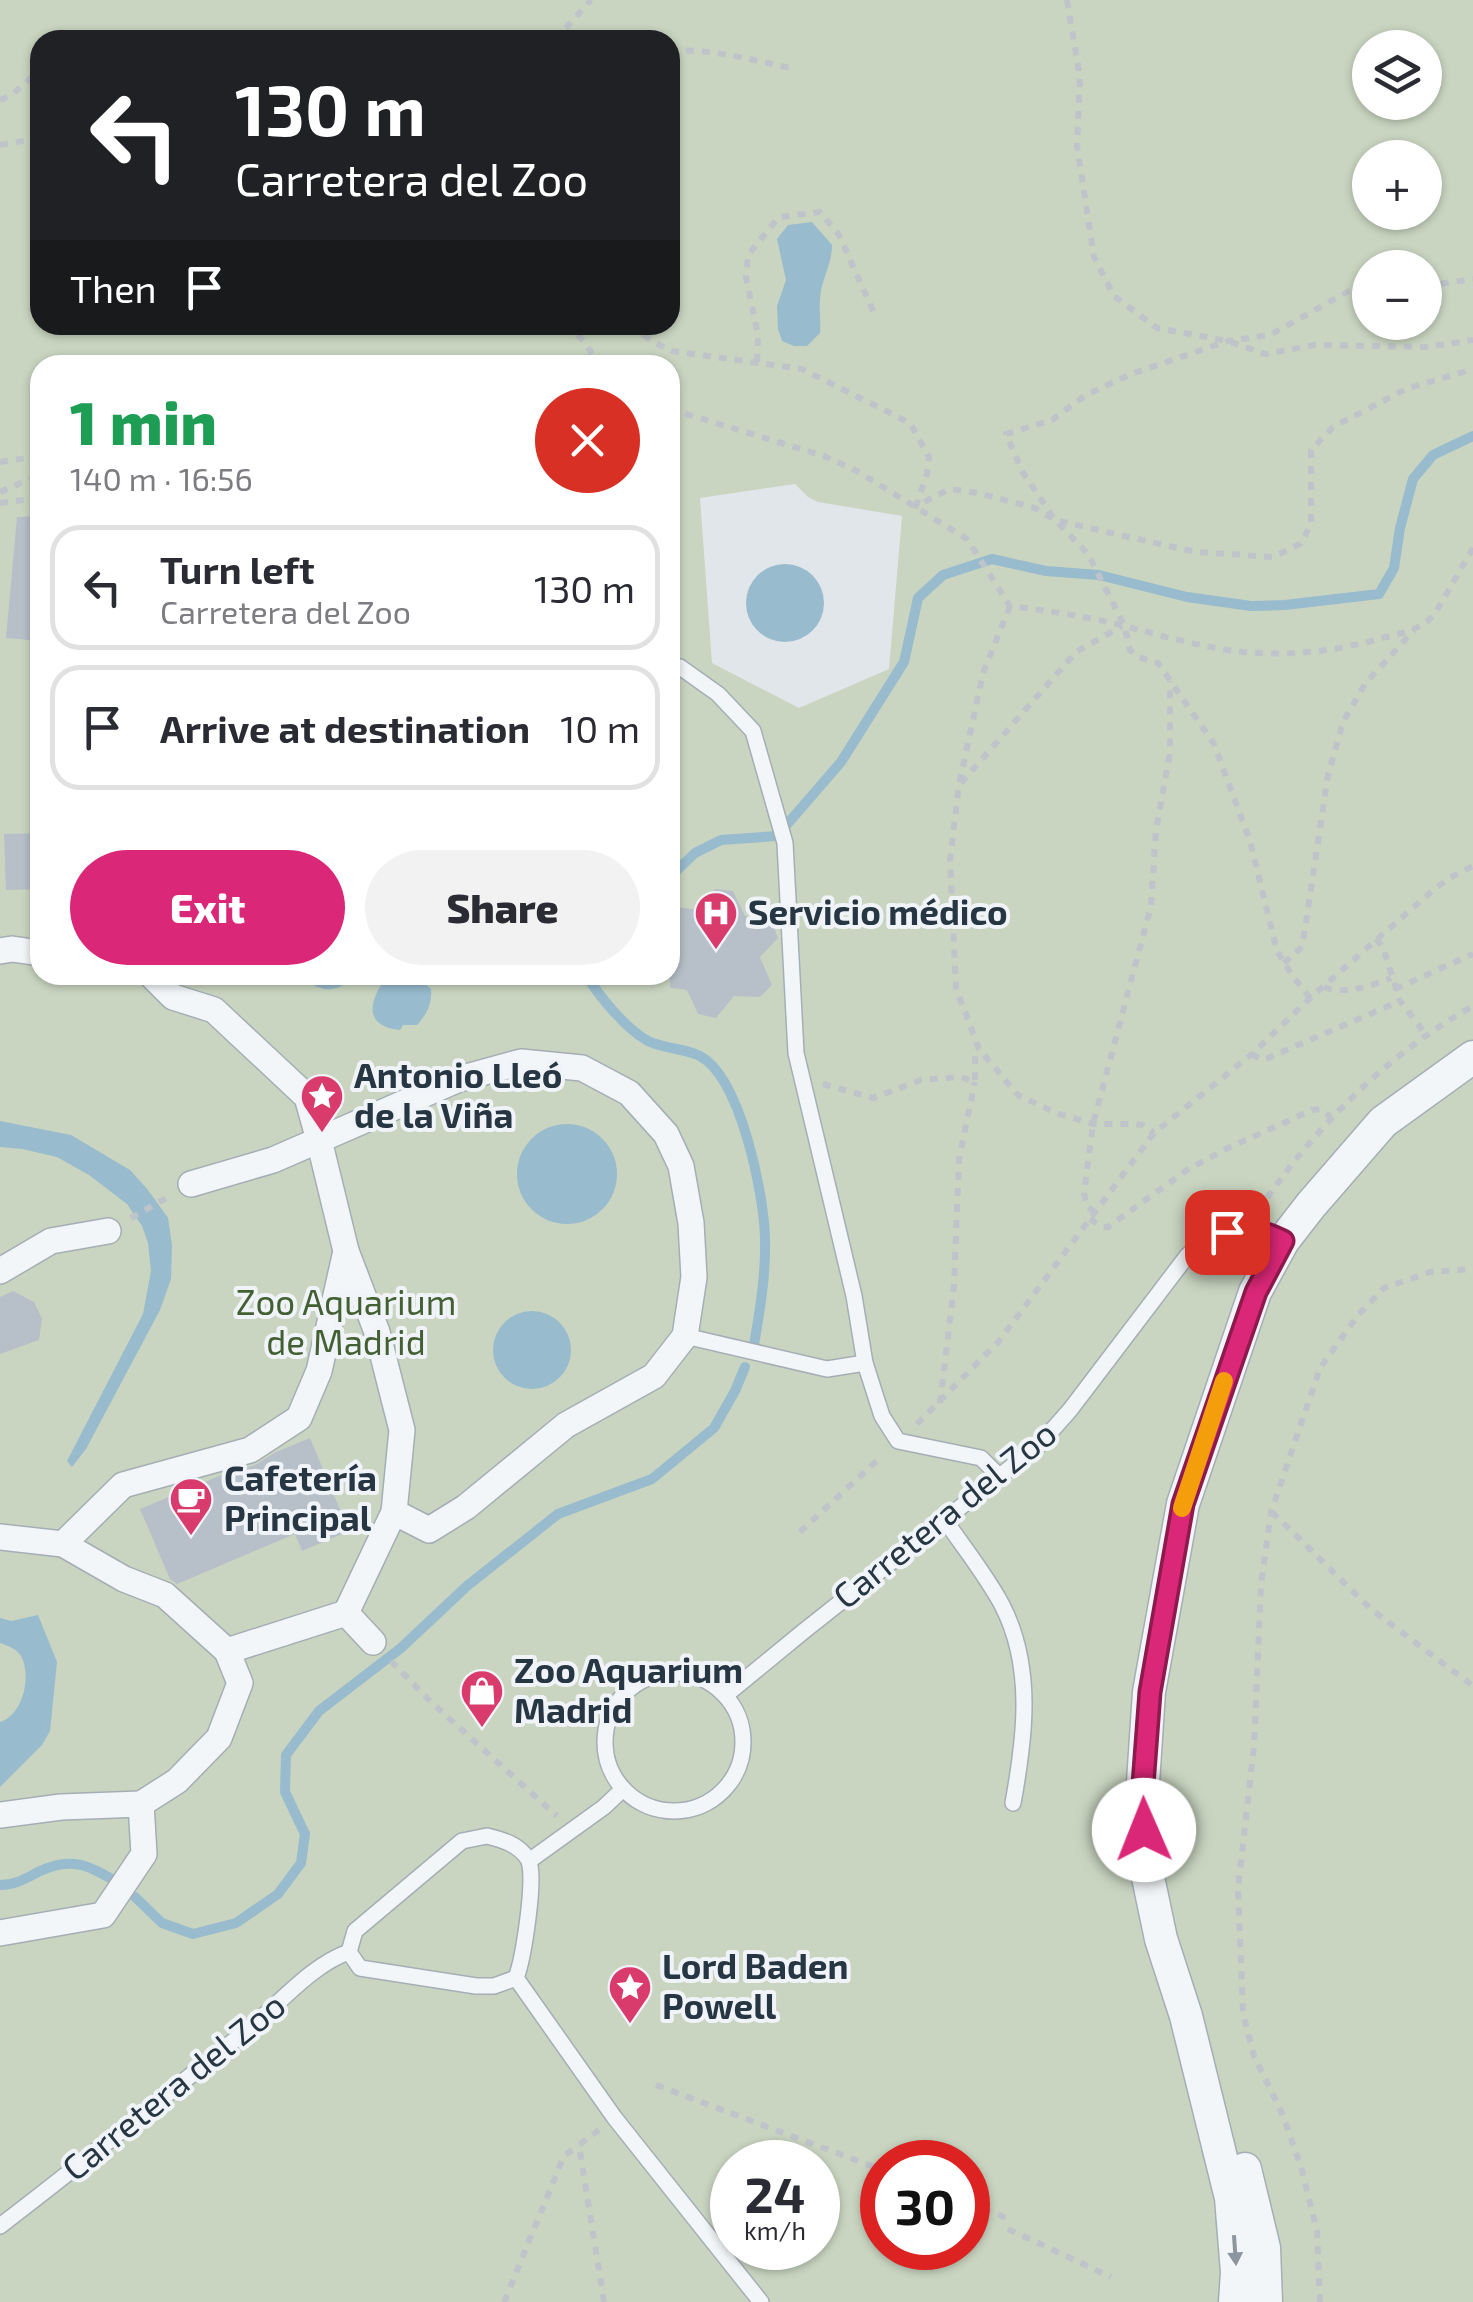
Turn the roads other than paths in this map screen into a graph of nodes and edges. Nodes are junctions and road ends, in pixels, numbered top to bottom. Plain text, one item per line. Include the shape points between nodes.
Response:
1 (680, 667) edge
2 (0, 951) edge
3 (30, 952) edge
4 (160, 985) edge
5 (1473, 1058) edge
6 (318, 1140) junction
7 (191, 1184) road end
8 (108, 1231) road end
9 (1283, 1241) junction
10 (346, 1251) junction
11 (0, 1271) edge
12 (685, 1336) junction
13 (865, 1363) junction
14 (998, 1475) junction
15 (394, 1512) junction
16 (945, 1520) junction
17 (0, 1537) edge
18 (63, 1544) junction
19 (346, 1613) junction
20 (373, 1642) dead end
21 (227, 1651) junction
22 (726, 1696) junction
23 (623, 1789) junction
24 (1012, 1803) dead end
25 (141, 1804) junction
26 (0, 1816) edge
27 (530, 1861) junction
28 (0, 1933) edge
29 (348, 1952) junction
30 (516, 1978) junction
31 (1186, 2016) junction
32 (0, 2226) edge
33 (760, 2302) edge
34 (1235, 2302) edge
35 (1266, 2302) edge

1 - 13 lane via 718,694 752,731 785,842 794,1038
2 - 3 street
4 - 6 street via 173,997 214,1010 307,1097
5 - 9 street via 1384,1122
6 - 7 street
6 - 10 street
6 - 12 street via 458,1078 521,1062 582,1068 630,1094 666,1134 681,1166 694,1277
8 - 11 street via 51,1241
9 - 14 lane, Carretera del Zoo via 1246,1229 1198,1244 1057,1426
9 - 31 street via 1256,1292 1183,1504 1150,1692 1142,1798 1146,1863
10 - 15 street via 378,1332 402,1430
10 - 18 street via 319,1371 299,1418 250,1450 124,1485
12 - 13 lane via 827,1370
12 - 15 street via 654,1376 566,1425 429,1530
13 - 14 lane via 898,1441 981,1458
14 - 16 lane, Carretera del Zoo
15 - 19 street
16 - 22 lane, Carretera del Zoo
16 - 24 lane via 1001,1603 1019,1654 1024,1732
17 - 18 street
18 - 21 street via 164,1595
19 - 20 street
19 - 21 street
21 - 25 street via 240,1683 219,1738 177,1781
22 - 23 lane via 744,1738 742,1760 719,1795 670,1811
22 - 23 lane via 692,1675 670,1672 629,1689 606,1727 610,1770
23 - 27 lane
25 - 26 street
25 - 28 street via 144,1854 103,1915
27 - 29 lane via 509,1842 487,1836 462,1841 355,1931
27 - 30 lane
29 - 30 lane via 360,1968 476,1986
29 - 32 lane, Carretera del Zoo via 331,1958
30 - 33 lane via 614,2117
31 -> 34 street via 1231,2198
31 - 35 street via 1245,2170 1264,2248

